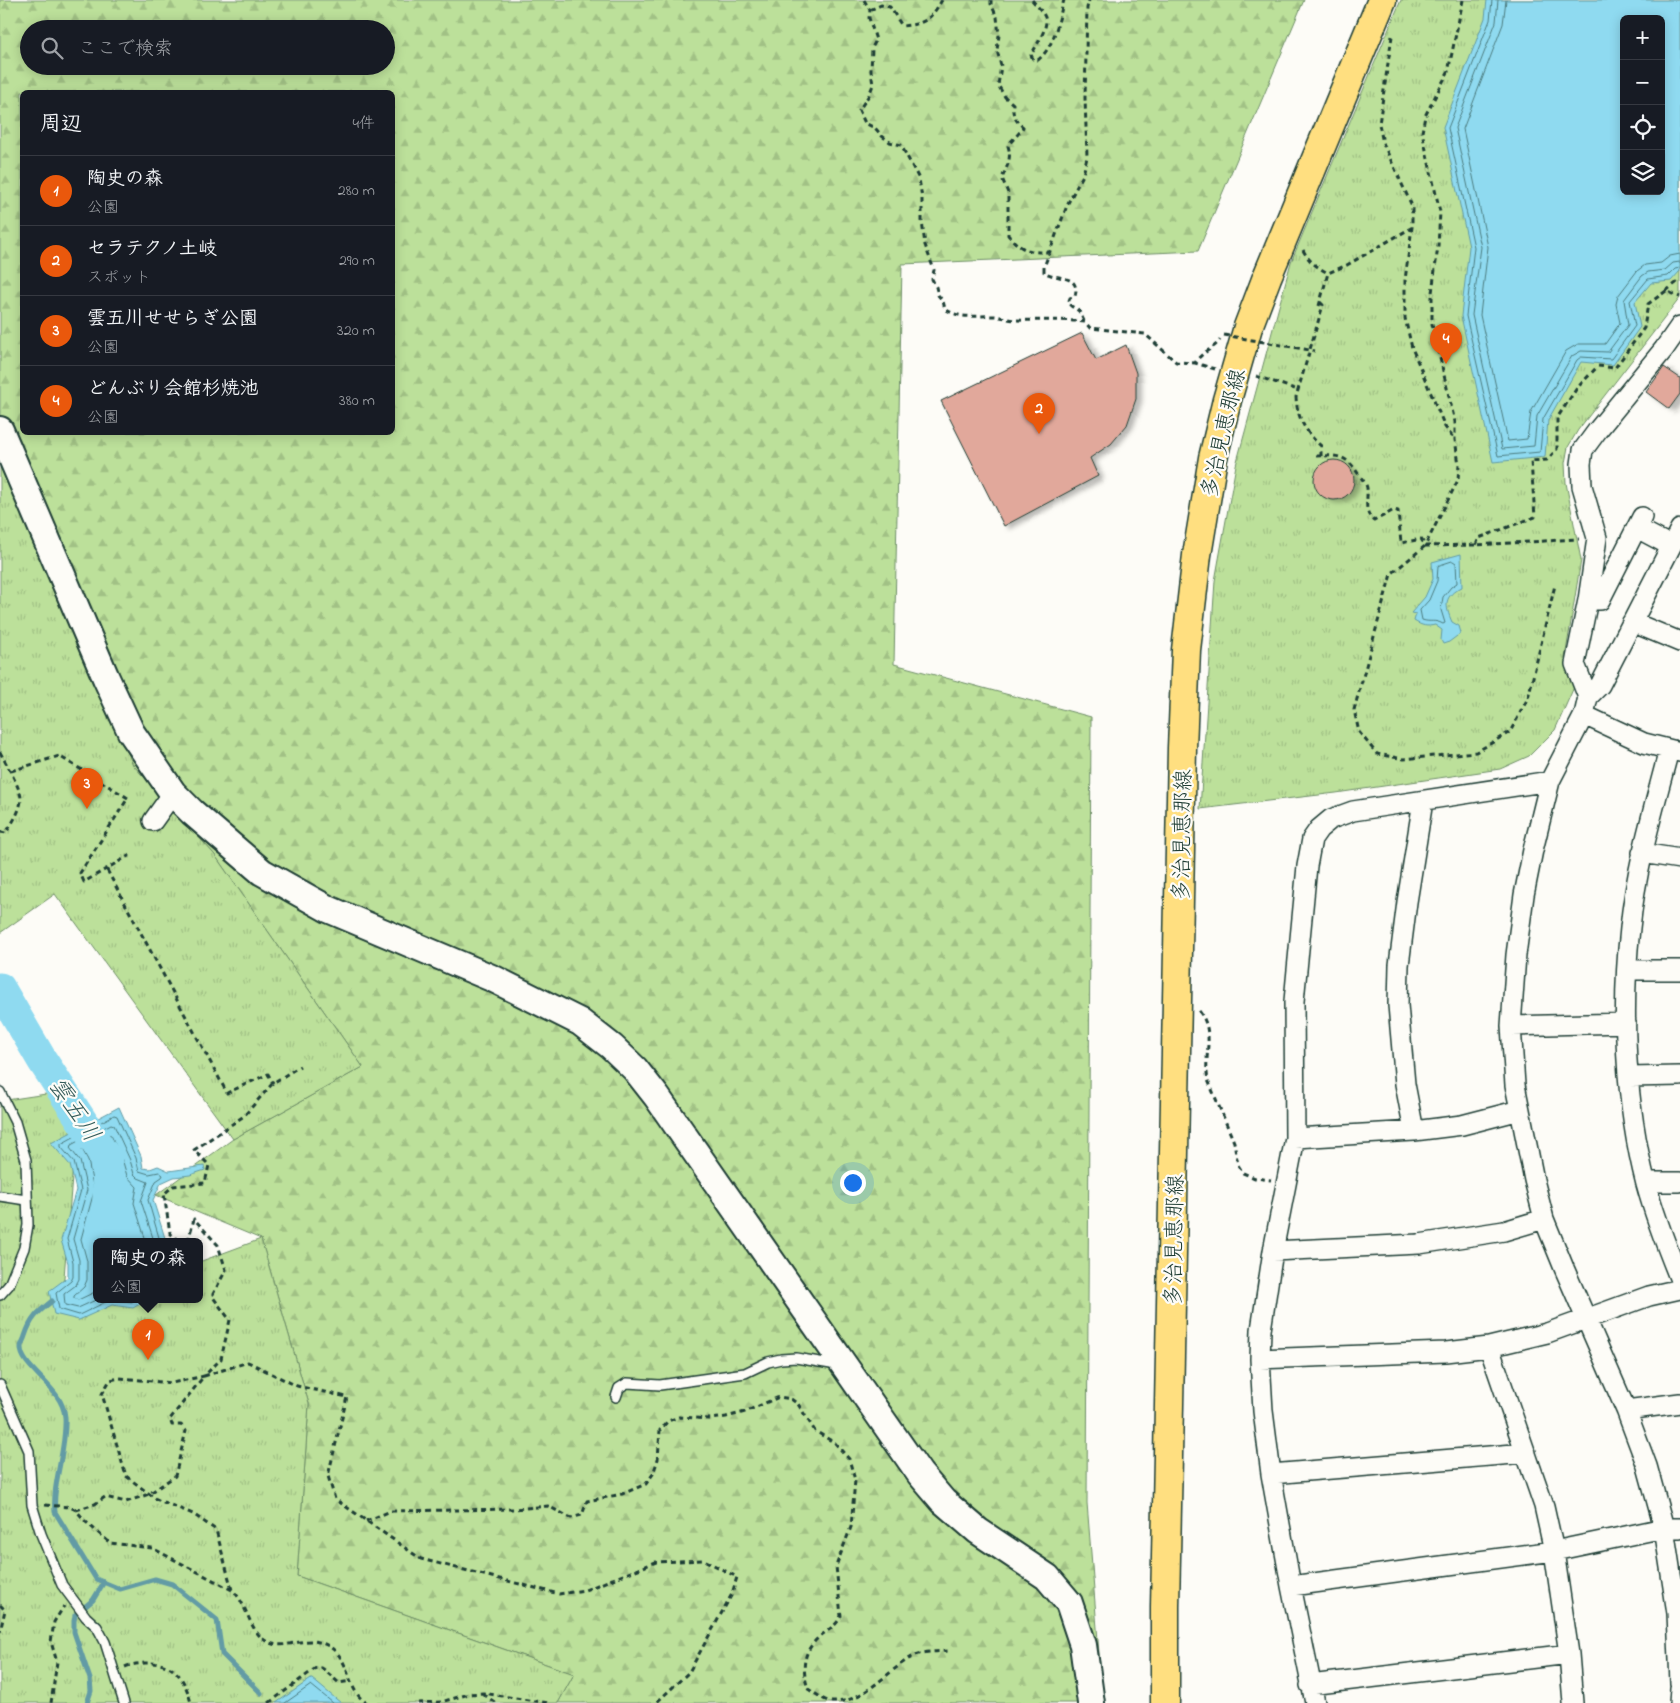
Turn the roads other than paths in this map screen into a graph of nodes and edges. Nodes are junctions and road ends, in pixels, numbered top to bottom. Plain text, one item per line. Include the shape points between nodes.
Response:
1 (1382, 0) edge
2 (1680, 326) edge
3 (0, 430) edge
4 (1677, 535) edge
5 (1588, 600) junction
6 (1632, 622) junction
7 (1680, 642) edge
8 (1588, 697) junction
9 (1584, 715) junction
10 (1674, 751) edge
11 (1550, 781) junction
12 (173, 793) junction
13 (1423, 801) junction
14 (153, 820) dead end
15 (1642, 853) junction
16 (1680, 859) edge
17 (1628, 970) junction
18 (1680, 970) edge
19 (1626, 1023) junction
20 (1511, 1026) junction
21 (1680, 1076) edge
22 (1629, 1077) junction
23 (0, 1092) edge
24 (1520, 1110) junction
25 (1414, 1131) junction
26 (1295, 1138) junction
27 (1646, 1182) junction
28 (1680, 1182) edge
29 (0, 1196) edge
30 (26, 1200) junction
31 (1544, 1220) junction
32 (1273, 1251) junction
33 (1680, 1280) edge
34 (1680, 1289) edge
35 (0, 1295) edge
36 (1586, 1320) junction
37 (1489, 1347) junction
38 (1260, 1360) junction
39 (843, 1363) junction
40 (0, 1385) edge
41 (616, 1397) dead end
42 (1680, 1403) edge
43 (1626, 1410) junction
44 (1526, 1453) junction
45 (1271, 1474) junction
46 (1672, 1528) edge
47 (1554, 1551) junction
48 (1291, 1586) junction
49 (1569, 1654) junction
50 (1680, 1683) edge
51 (1310, 1684) junction
52 (1680, 1688) edge
53 (124, 1703) edge
54 (1091, 1703) edge
55 (1165, 1703) edge
56 (1315, 1703) edge
57 (1573, 1703) edge
58 (1680, 1703) edge

1 - 55 main road, 多治見恵那線 via 1248,327 1213,458 1197,555 1186,650 1183,738
2 - 5 street via 1584,450 1582,486 1597,538
3 - 12 street via 131,732
4 - 5 street via 1639,522 1600,600
4 - 6 street
5 - 8 street via 1575,664
6 - 7 street
6 - 8 street via 1600,686
8 - 9 street
9 - 10 street via 1644,743
9 - 11 street
10 - 15 street
11 - 13 street
11 - 20 street via 1524,896
12 - 14 street
12 - 39 street via 262,872 328,909 494,979 580,1022 612,1047 657,1097
13 - 25 street via 1399,965 1398,1006 1405,1084
13 - 26 street via 1341,815 1331,819 1312,839 1294,1001
15 - 16 street
15 - 17 street via 1630,927
17 - 18 street
17 - 19 street
19 - 20 street
19 - 22 street
20 - 24 street
21 - 22 street
22 - 27 street via 1634,1130
23 - 30 lane via 15,1122 26,1160
24 - 25 street via 1462,1125
24 - 31 street
25 - 26 street
26 - 32 street
27 - 28 street
27 - 33 street via 1658,1226
29 - 30 lane
30 - 35 lane via 28,1225 24,1248 9,1285
31 - 32 street via 1504,1231 1418,1244
31 - 36 street
32 - 38 street
34 - 36 street via 1649,1296
36 - 37 street
36 - 43 street
37 - 38 street via 1446,1352
37 - 44 street
38 - 45 street
39 - 41 lane via 780,1359 745,1373 660,1385 627,1383 619,1388
39 - 54 street via 920,1474 943,1501 978,1531 1047,1577 1069,1603 1083,1644
40 - 53 lane via 29,1451 32,1506 41,1534 62,1584 86,1618 97,1627 105,1642
42 - 43 street
43 - 46 street
44 - 45 street
44 - 47 street via 1544,1506
45 - 48 street
46 - 47 street
46 - 50 street
47 - 48 street
47 - 49 street
48 - 51 street
49 - 51 street
49 - 57 street
51 - 56 street
52 - 58 street

